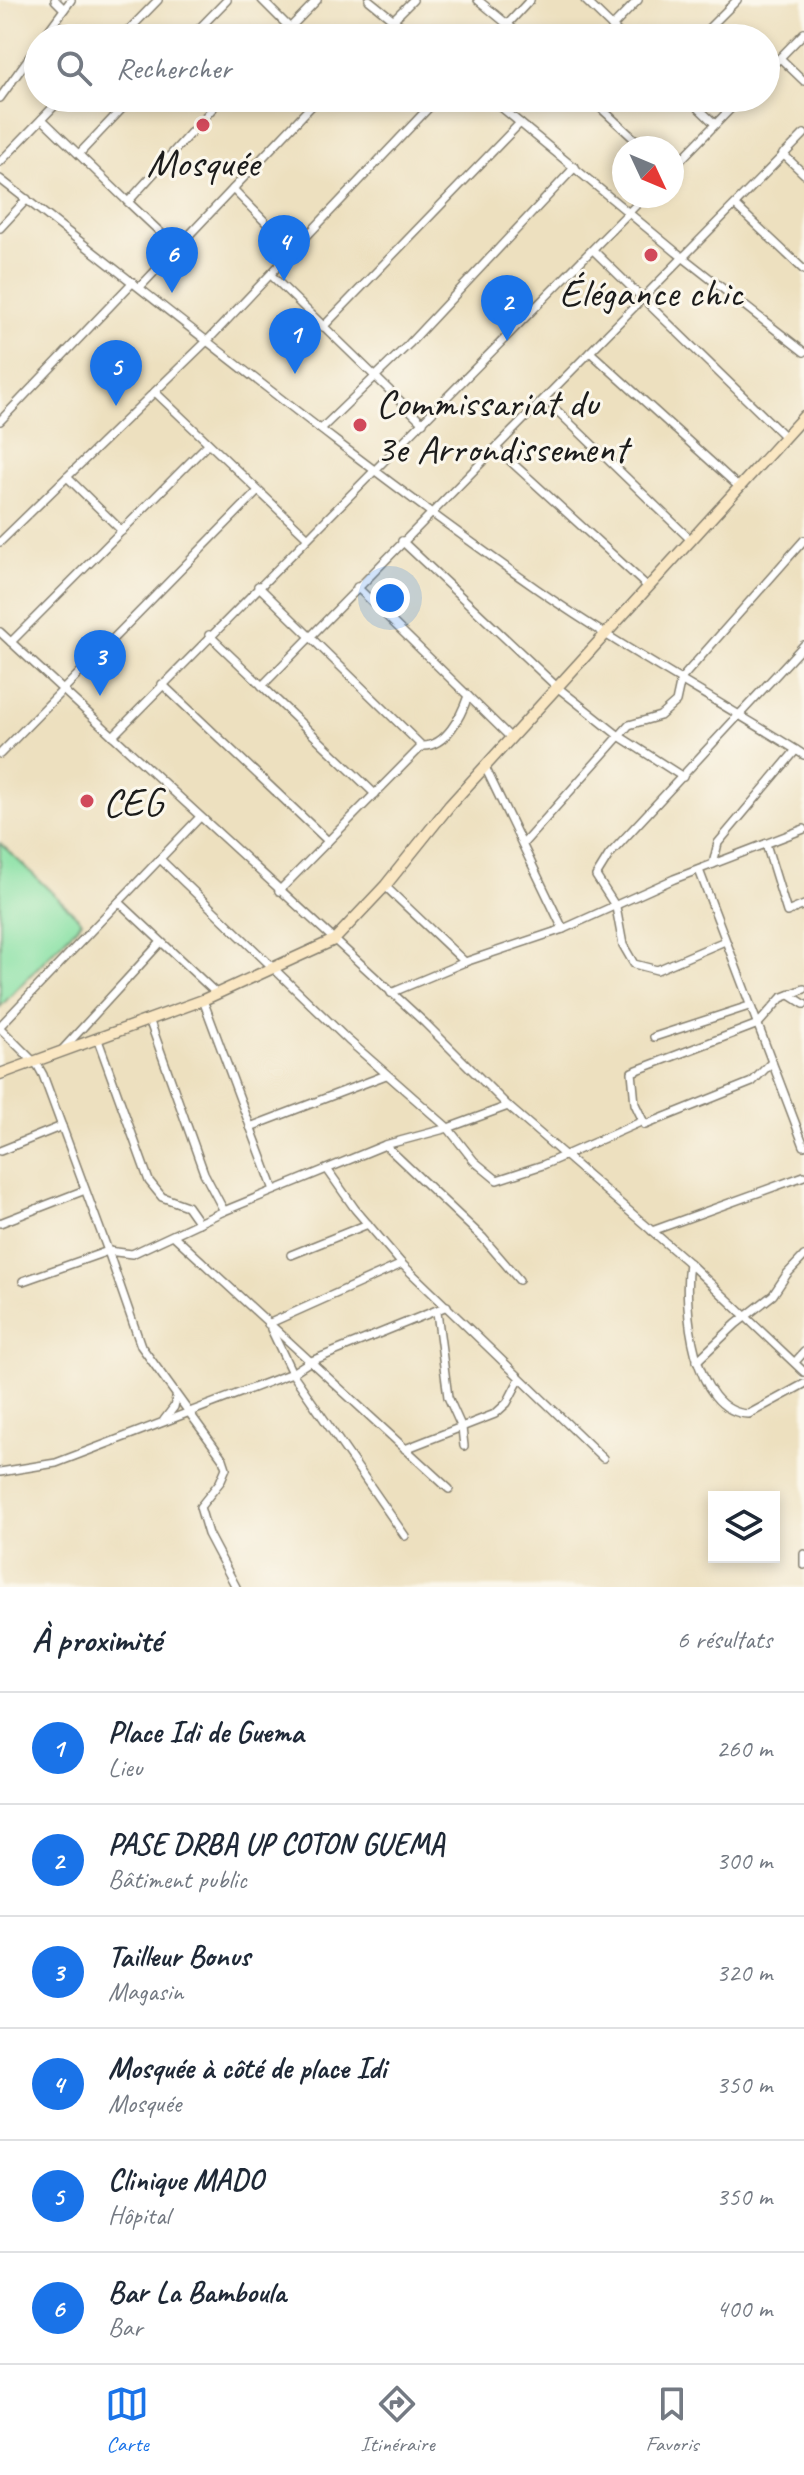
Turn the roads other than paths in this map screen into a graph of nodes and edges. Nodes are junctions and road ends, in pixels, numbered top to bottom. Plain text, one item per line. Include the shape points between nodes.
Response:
1 (55, 0) edge
2 (71, 0) edge
3 (158, 0) edge
4 (227, 0) edge
5 (262, 0) edge
6 (317, 0) edge
7 (369, 0) edge
8 (413, 0) edge
9 (478, 0) edge
10 (530, 0) edge
11 (585, 0) edge
12 (638, 0) edge
13 (737, 0) edge
14 (64, 9) junction
15 (393, 19) junction
16 (53, 24) edge
17 (135, 24) edge
18 (204, 24) edge
19 (286, 24) edge
20 (294, 24) edge
21 (388, 24) edge
22 (399, 24) edge
23 (508, 24) joint
24 (609, 24) edge
25 (615, 24) edge
26 (713, 24) edge
27 (804, 33) edge
28 (780, 58) joint
29 (24, 65) edge
30 (804, 81) edge
31 (0, 98) edge
32 (49, 112) edge
33 (119, 112) edge
34 (209, 112) edge
35 (306, 112) edge
36 (425, 112) edge
37 (507, 112) edge
38 (605, 112) edge
39 (703, 112) edge
40 (727, 112) edge
41 (42, 119) junction
42 (520, 123) junction
43 (715, 124) junction
44 (804, 134) edge
45 (631, 136) edge
46 (79, 154) junction
47 (783, 154) junction
48 (684, 156) edge
49 (0, 162) edge
50 (575, 167) junction
51 (804, 174) edge
52 (0, 179) edge
53 (233, 189) junction
54 (27, 199) junction
55 (128, 202) junction
56 (736, 206) junction
57 (633, 208) edge
58 (628, 213) junction
59 (0, 228) edge
60 (177, 248) junction
61 (594, 251) junction
62 (683, 257) junction
63 (285, 262) junction
64 (804, 270) edge
65 (272, 276) junction
66 (137, 284) junction
67 (641, 300) junction
68 (323, 327) junction
69 (209, 339) junction
70 (590, 352) junction
71 (804, 352) edge
72 (374, 378) junction
73 (155, 392) junction
74 (545, 399) junction
75 (804, 416) edge
76 (0, 421) edge
77 (423, 423) junction
78 (322, 428) junction
79 (785, 437) junction
80 (208, 444) junction
81 (496, 448) junction
82 (376, 469) junction
83 (67, 477) junction
84 (739, 487) junction
85 (258, 491) junction
86 (430, 510) junction
87 (122, 531) junction
88 (306, 536) junction
89 (1, 538) edge
90 (691, 540) junction
91 (402, 541) junction
92 (803, 544) edge
93 (258, 586) junction
94 (357, 587) junction
95 (648, 587) junction
96 (0, 632) edge
97 (607, 633) junction
98 (209, 635) junction
99 (309, 637) junction
100 (11, 642) junction
101 (804, 645) edge
102 (681, 679) junction
103 (162, 684) junction
104 (262, 686) junction
105 (557, 687) junction
106 (61, 688) junction
107 (468, 696) junction
108 (737, 714) junction
109 (113, 736) junction
110 (619, 736) junction
111 (511, 738) junction
112 (422, 746) junction
113 (796, 750) junction
114 (0, 754) edge
115 (804, 755) edge
116 (485, 767) junction
117 (683, 777) junction
118 (375, 794) junction
119 (200, 817) junction
120 (804, 829) edge
121 (328, 841) junction
122 (523, 844) junction
123 (766, 844) junction
124 (160, 859) junction
125 (713, 864) junction
126 (699, 870) junction
127 (385, 886) junction
128 (279, 891) junction
129 (119, 902) junction
130 (804, 905) edge
131 (616, 907) junction
132 (563, 929) junction
133 (334, 940) junction
134 (725, 941) junction
135 (161, 942) junction
136 (465, 962) junction
137 (273, 968) junction
138 (804, 989) edge
139 (391, 993) junction
140 (217, 994) junction
141 (790, 995) junction
142 (203, 1000) junction
143 (804, 1004) edge
144 (749, 1006) junction
145 (149, 1019) junction
146 (758, 1024) junction
147 (0, 1027) edge
148 (654, 1037) dead end
149 (98, 1040) junction
150 (63, 1049) junction
151 (33, 1061) junction
152 (772, 1062) junction
153 (0, 1074) edge
154 (386, 1075) junction
155 (508, 1106) junction
156 (643, 1121) junction
157 (62, 1126) junction
158 (250, 1127) junction
159 (448, 1128) junction
160 (385, 1145) junction
161 (804, 1146) edge
162 (0, 1151) edge
163 (563, 1155) junction
164 (327, 1169) junction
165 (804, 1176) edge
166 (85, 1190) junction
167 (274, 1190) junction
168 (224, 1211) junction
169 (0, 1223) edge
170 (199, 1223) junction
171 (368, 1224) junction
172 (652, 1231) junction
173 (174, 1236) junction
174 (108, 1251) junction
175 (291, 1255) dead end
176 (804, 1256) edge
177 (689, 1263) junction
178 (402, 1264) junction
179 (519, 1280) dead end
180 (23, 1281) dead end
181 (447, 1306) junction
182 (437, 1312) junction
183 (747, 1316) junction
184 (268, 1324) junction
185 (804, 1352) edge
186 (697, 1361) junction
187 (796, 1361) junction
188 (309, 1362) junction
189 (804, 1372) edge
190 (292, 1373) junction
191 (519, 1380) junction
192 (804, 1384) edge
193 (176, 1398) junction
194 (188, 1413) junction
195 (162, 1423) junction
196 (462, 1428) junction
197 (464, 1446) dead end
198 (405, 1449) junction
199 (603, 1458) dead end
200 (0, 1472) edge
201 (449, 1489) dead end
202 (405, 1536) dead end
203 (804, 1554) edge
204 (804, 1565) edge
205 (236, 1587) edge

1 - 14 street
2 - 14 street
3 - 17 street
4 - 18 street
5 - 19 street
6 - 20 street
7 - 15 street
8 - 15 street
9 - 23 street
10 - 23 street
11 - 24 street
12 - 25 street
13 - 26 street
14 - 16 street
15 - 21 street
15 - 22 street
27 - 28 street
28 - 30 street
29 - 31 street
32 - 41 street
33 - 46 street
34 - 55 street
35 - 53 street
36 - 63 street
37 - 42 street
38 - 45 street
39 - 43 street
40 - 43 street
41 - 46 street
41 - 49 street
42 - 50 street
42 - 68 street
43 - 48 street
44 - 47 street
46 - 55 street
47 - 51 street
47 - 56 street
50 - 58 street
50 - 72 street
52 - 54 street
53 - 60 street
53 - 63 street via 279,236
54 - 59 street
54 - 66 street
55 - 60 street
56 - 62 street
56 - 64 street
57 - 58 street
58 - 61 street
58 - 62 street
60 - 66 street
61 - 67 street
61 - 77 street
62 - 67 street
62 - 71 street
63 - 65 street
65 - 68 street
65 - 69 street
66 - 69 street
66 - 76 street
67 - 70 street
67 - 79 street
68 - 72 street
69 - 73 street
69 - 78 street
70 - 74 street
70 - 84 street
72 - 77 street
72 - 78 street
73 - 80 street
73 - 83 street
74 - 81 street
74 - 90 street
75 - 79 street
77 - 82 street
78 - 82 street
79 - 84 street
80 - 85 street
80 - 87 street
81 - 86 street
81 - 95 street
82 - 86 street
82 - 88 street
83 - 87 street
83 - 89 street
84 - 90 street
85 - 88 street
85 - 106 street
86 - 91 street
86 - 97 street
87 - 100 street
88 - 93 street
90 - 95 street
91 - 94 street
91 - 105 street
92 - 102 street
93 - 98 street
93 - 99 street
94 - 99 street
94 - 107 street
95 - 97 street
96 - 100 street
97 - 102 street
97 - 105 street
98 - 103 street
98 - 104 street
99 - 104 street
99 - 112 street
100 - 106 street
101 - 108 street
102 - 108 street
102 - 110 street via 681,693 665,713 635,721
103 - 109 street
103 - 121 street
104 - 118 street
105 - 110 street
105 - 111 street
106 - 109 street
106 - 114 street
107 - 111 street
107 - 112 street via 443,738
108 - 113 street
108 - 117 street
109 - 119 street
110 - 117 street
110 - 122 street
111 - 116 street
112 - 118 street
113 - 115 street
113 - 125 street via 718,843
116 - 122 street
116 - 127 street
117 - 131 street via 598,868 600,887
118 - 121 street
119 - 124 street
119 - 128 street
120 - 123 street
121 - 128 street
122 - 132 street
123 - 125 street
123 - 130 street via 787,912
124 - 129 street
124 - 137 street
125 - 126 street
126 - 131 street
126 - 134 street
127 - 133 street
127 - 136 street
128 - 133 street
129 - 135 street
129 - 147 street
131 - 132 street
131 - 134 street via 623,945 634,964 647,969 657,970
132 - 136 street
133 - 137 street
133 - 139 street
134 - 144 street
135 - 140 street
135 - 150 street
136 - 139 street
137 - 140 street
137 - 154 street
138 - 141 street
139 - 155 street
140 - 142 street
141 - 143 street
141 - 146 street
142 - 145 street
142 - 158 street
144 - 146 street
144 - 148 street
145 - 149 street
145 - 168 street via 204,1173
146 - 152 street
146 - 156 street via 632,1072 635,1104
147 - 151 street
149 - 150 street
149 - 170 street via 149,1181 162,1197 187,1206
150 - 151 street
151 - 153 street
151 - 157 street
152 - 156 street via 752,1082 645,1125
152 - 161 street
154 - 158 street
154 - 159 street
155 - 159 street
155 - 163 street
156 - 163 street
157 - 162 street
157 - 166 street
158 - 167 street
159 - 160 street
159 - 163 street via 497,1180
160 - 164 street
160 - 179 street via 483,1238
163 - 172 street
164 - 167 street
164 - 171 street
165 - 172 street
166 - 169 street
166 - 174 street
167 - 168 street
168 - 170 street
170 - 173 street
171 - 175 street
171 - 178 street
172 - 177 street
173 - 174 street via 132,1254
173 - 184 street
174 - 180 street
174 - 193 street via 141,1346
176 - 183 street via 773,1295
177 - 183 street
177 - 186 street via 689,1333
178 - 181 street
178 - 184 street
181 - 182 street
181 - 191 street
182 - 188 street
182 - 196 street via 448,1397
183 - 186 street
183 - 187 street
184 - 188 street
184 - 190 street
185 - 187 street
186 - 192 street via 720,1400 740,1414 762,1409
187 - 189 street
188 - 190 street
188 - 198 street
190 - 194 street
190 - 202 street
191 - 196 street via 502,1410
191 - 199 street
193 - 194 street
193 - 195 street
194 - 195 street
194 - 205 street via 226,1468 200,1507
195 - 200 street via 56,1463
196 - 197 street
196 - 198 street
198 - 201 street
203 - 204 street

